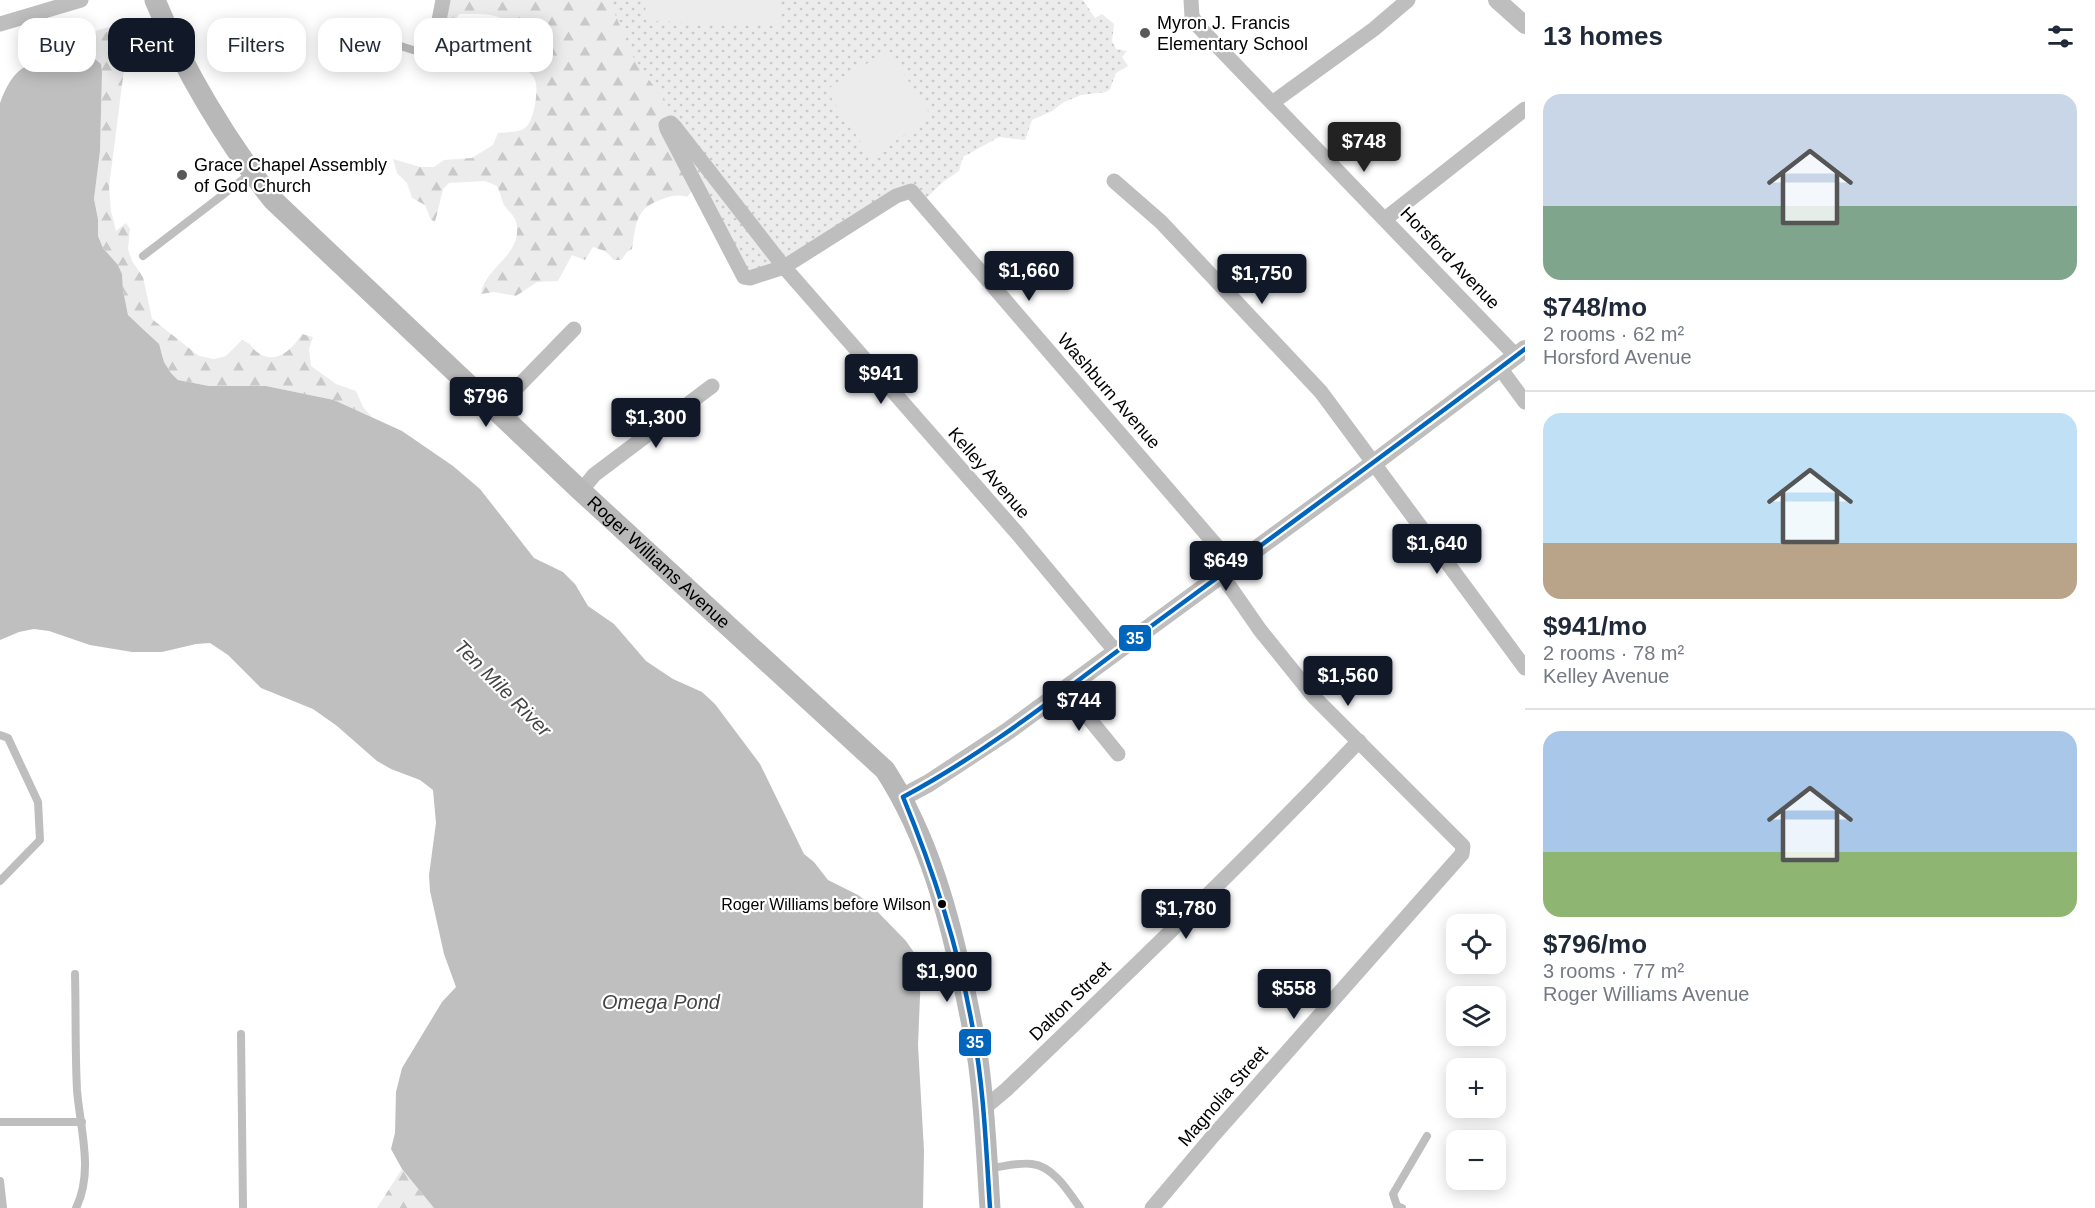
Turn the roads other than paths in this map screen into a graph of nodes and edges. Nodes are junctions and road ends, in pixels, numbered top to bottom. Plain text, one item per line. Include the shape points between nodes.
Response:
1 (81, 0) edge
2 (154, 0) edge
3 (443, 0) edge
4 (1191, 0) edge
5 (1408, 0) edge
6 (1497, 0) edge
7 (439, 18) edge
8 (0, 24) edge
9 (1525, 25) edge
10 (1272, 104) junction
11 (1525, 110) edge
12 (251, 173) junction
13 (1114, 181) dead end
14 (1385, 219) junction
15 (143, 256) dead end
16 (784, 267) junction
17 (574, 329) dead end
18 (1521, 352) edge
19 (1500, 368) junction
20 (712, 386) dead end
21 (1525, 402) edge
22 (495, 410) junction
23 (1374, 463) junction
24 (582, 491) junction
25 (1227, 569) junction
26 (1116, 652) junction
27 (1525, 668) edge
28 (1065, 689) junction
29 (0, 735) edge
30 (1359, 741) junction
31 (1118, 754) dead end
32 (903, 797) junction
33 (1463, 846) joint
34 (0, 881) edge
35 (75, 974) dead end
36 (242, 1034) dead end
37 (983, 1109) junction
38 (0, 1122) edge
39 (82, 1122) junction
40 (1427, 1136) dead end
41 (987, 1168) junction
42 (0, 1181) edge
43 (4, 1207) edge
44 (76, 1208) edge
45 (243, 1208) edge
46 (990, 1208) edge
47 (1080, 1208) edge
48 (1152, 1208) edge
49 (1402, 1208) edge

1 - 8 street
2 - 12 main road, Roger Williams Avenue via 195,80
3 - 7 street
4 - 10 street, Horsford Avenue via 1197,25
5 - 10 street
6 - 9 street
10 - 14 street, Horsford Avenue
11 - 14 street
12 - 15 lane
12 - 22 main road, Roger Williams Avenue via 281,208
13 - 23 street via 1161,222 1306,375
14 - 18 street, Horsford Avenue
16 - 16 street, Kelley Avenue via 744,277 666,125 675,126
16 - 25 street, Washburn Avenue via 896,196 911,191
16 - 26 street, Kelley Avenue
17 - 22 street
18 - 19 street
19 - 21 street
19 - 23 street
20 - 24 street via 594,475
22 - 24 main road, Roger Williams Avenue
23 - 25 street
23 - 27 street
24 - 32 main road, Roger Williams Avenue via 866,751
25 - 26 street
25 - 30 street, Washburn Avenue via 1260,630 1314,697
26 - 28 street
28 - 31 street
28 - 32 street via 1008,731
29 - 34 lane via 8,738 38,802 40,840
30 - 33 street, Washburn Avenue
30 - 37 street, Dalton Street via 1189,914
32 - 37 main road, Roger Williams Avenue via 947,915 976,1046
33 - 48 street, Magnolia Street via 1462,854
35 - 39 lane via 77,1091
36 - 45 lane
37 - 41 main road, Roger Williams Avenue
38 - 39 lane
39 - 44 lane via 84,1193
40 - 49 lane via 1393,1194 1397,1206
41 - 46 main road, Roger Williams Avenue
41 - 47 lane via 1032,1164 1047,1170
42 - 43 lane

